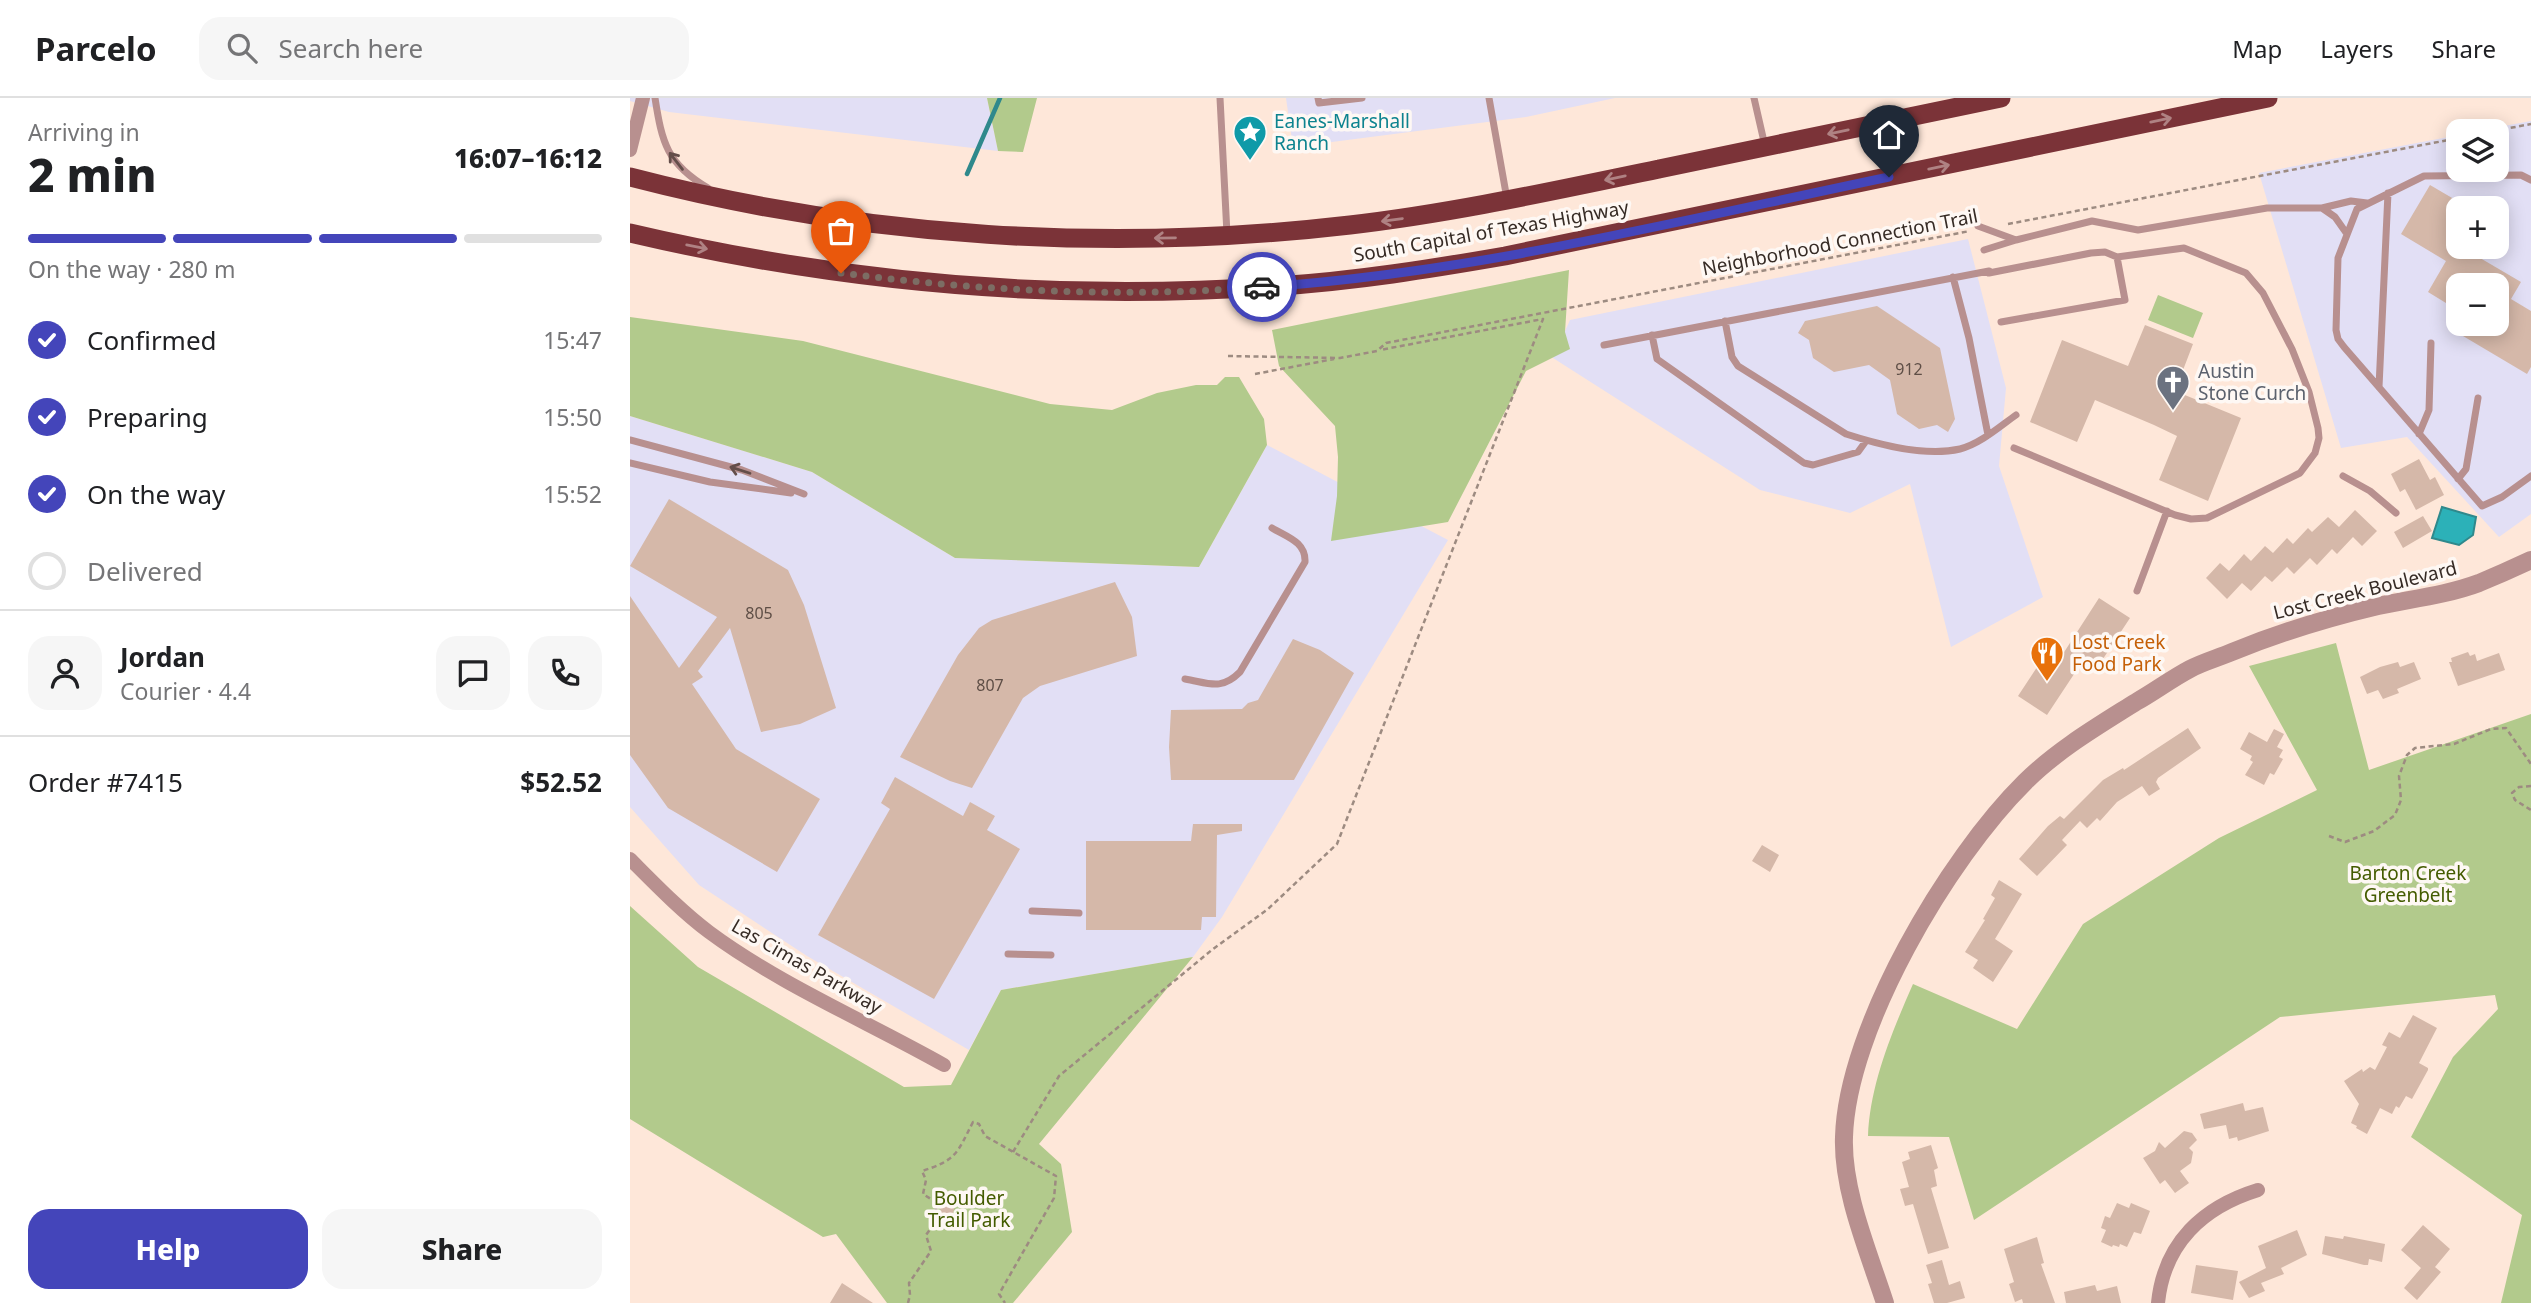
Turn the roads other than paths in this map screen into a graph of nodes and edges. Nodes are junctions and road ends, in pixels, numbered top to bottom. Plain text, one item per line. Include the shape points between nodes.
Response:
1 (643, 98) edge
2 (655, 98) edge
3 (1220, 98) edge
4 (1318, 98) edge
5 (1362, 98) edge
6 (1489, 98) edge
7 (1754, 98) edge
8 (2001, 98) edge
9 (2268, 98) edge
10 (1765, 147) junction
11 (630, 150) edge
12 (630, 177) edge
13 (2531, 180) edge
14 (2388, 193) junction
15 (730, 200) junction
16 (1507, 200) junction
17 (2368, 203) junction
18 (2322, 208) junction
19 (1981, 228) road end
20 (630, 233) edge
21 (2347, 234) junction
22 (1227, 235) junction
23 (2016, 240) junction
24 (1984, 250) dead end
25 (2118, 257) junction
26 (1953, 277) junction
27 (1725, 321) junction
28 (2001, 322) dead end
29 (1652, 335) junction
30 (2431, 343) dead end
31 (1604, 345) dead end
32 (2379, 388) junction
33 (2478, 398) dead end
34 (2016, 415) dead end
35 (2419, 434) junction
36 (1988, 435) junction
37 (630, 440) edge
38 (1866, 441) junction
39 (2014, 448) dead end
40 (630, 463) edge
41 (2343, 476) dead end
42 (2531, 476) edge
43 (2458, 479) junction
44 (2167, 511) junction
45 (2396, 513) dead end
46 (1272, 528) dead end
47 (2531, 560) edge
48 (2137, 591) dead end
49 (1185, 679) dead end
50 (630, 859) edge
51 (1032, 911) dead end
52 (1079, 913) dead end
53 (1008, 954) dead end
54 (1051, 955) dead end
55 (944, 1065) dead end
56 (2258, 1190) dead end
57 (1885, 1303) edge
58 (2158, 1303) edge

1 - 11 street
15 -> 2 lane via 685,173 671,158
3 - 22 lane
4 - 5 lane via 1319,103
6 - 16 lane
7 - 10 lane
8 -> 10 highway, South Capital of Texas Highway
20 -> 9 highway, South Capital of Texas Highway via 799,267 968,287 1119,293 1289,285 1414,272 1533,251
10 -> 16 highway, South Capital of Texas Highway
12 - 15 highway, South Capital of Texas Highway
13 - 14 lane via 2521,175 2424,176
14 - 17 lane
14 - 32 lane
22 -> 15 highway, South Capital of Texas Highway via 1070,238 956,232
16 -> 22 highway, South Capital of Texas Highway via 1362,224
17 - 18 lane via 2351,201
17 - 21 lane via 2357,209
18 - 21 lane via 2335,216
18 - 23 lane via 2267,208 2138,230 2092,221
19 - 23 lane
21 - 32 lane via 2338,258 2337,339
23 - 24 lane
25 - 26 lane via 2091,253
25 - 28 lane via 2125,300
25 - 44 lane via 2184,248 2246,273 2263,293 2292,349 2318,428 2315,453 2300,472 2207,518 2191,519
26 - 27 lane
26 - 36 lane
27 - 29 lane
27 - 38 lane via 1738,366 1846,434
29 - 31 lane
29 - 38 lane via 1657,359 1804,463 1813,465 1858,452
30 - 35 lane via 2429,410
32 - 35 lane
33 - 43 lane via 2466,468
34 - 36 lane
35 - 43 lane
36 - 38 lane via 1962,449 1944,451
40 -> 37 lane via 710,482 804,494 742,470
39 - 44 lane
41 - 45 lane
42 - 43 lane via 2482,506
44 - 48 lane
46 - 49 lane via 1301,545 1305,562 1231,681 1221,686
47 - 57 street, Lost Creek Boulevard via 2476,584 2287,629 2190,669 2070,745 2025,782 1947,880 1906,950 1867,1036 1851,1092 1844,1139 1847,1174
50 - 55 street, Las Cimas Parkway via 709,932 750,959
51 - 52 lane
53 - 54 lane
56 - 58 street via 2233,1198 2197,1221 2165,1269

